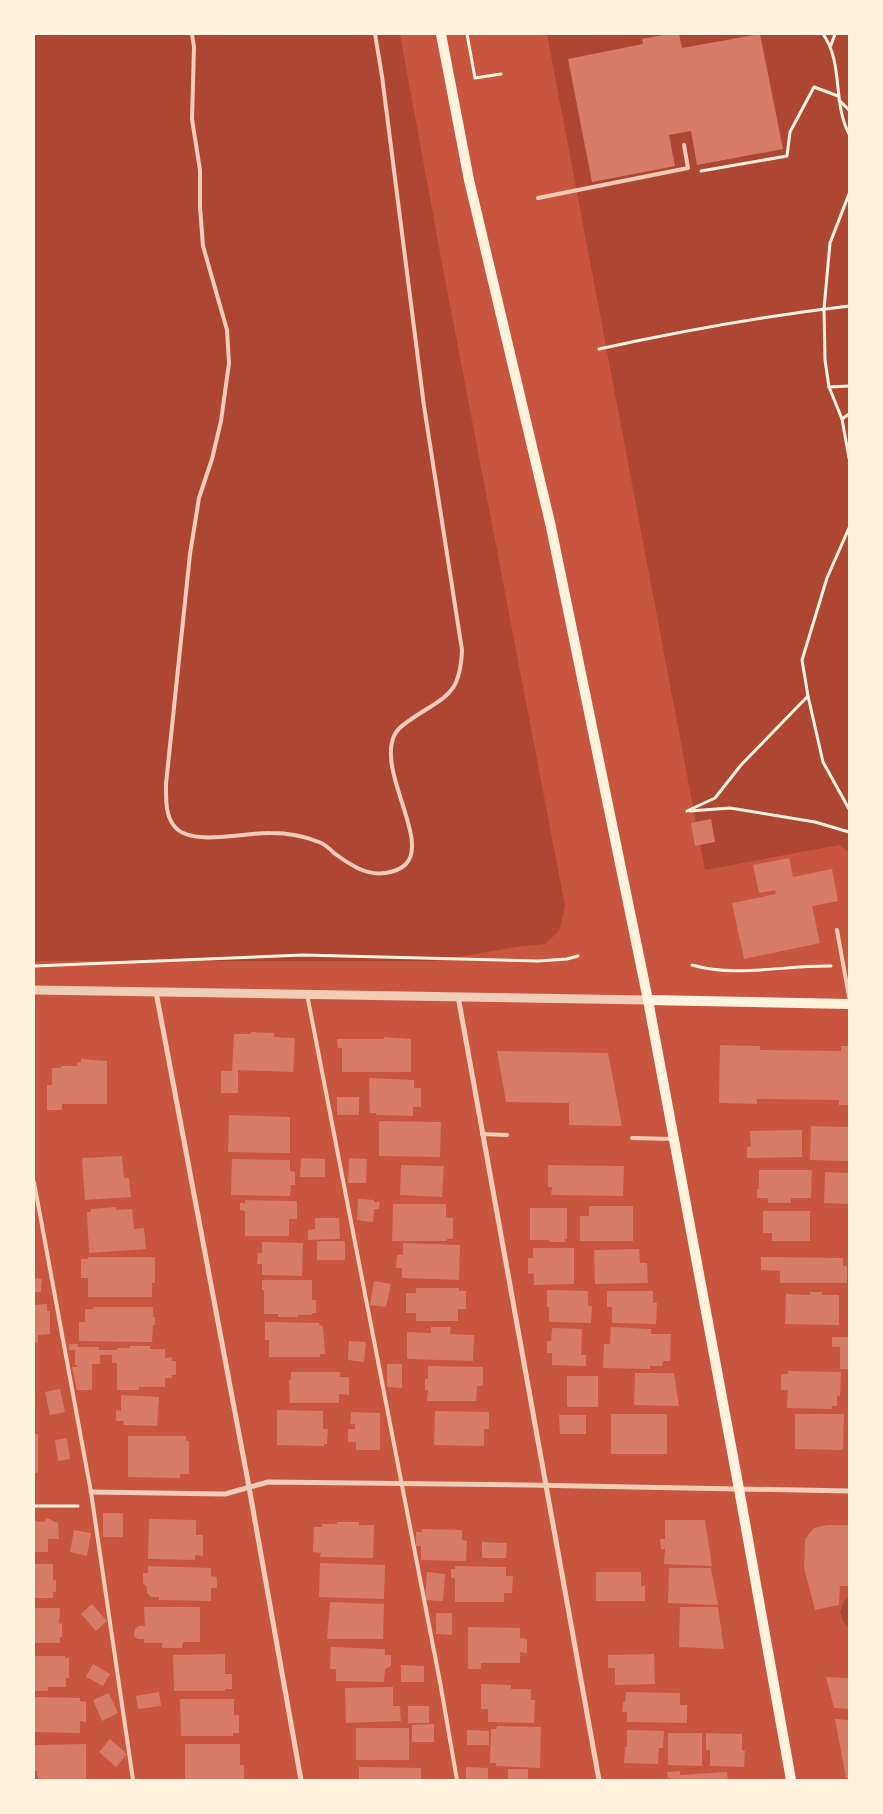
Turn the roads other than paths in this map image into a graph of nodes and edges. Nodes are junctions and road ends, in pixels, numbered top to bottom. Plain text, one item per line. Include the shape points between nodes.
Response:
1 (192, 34) edge
2 (375, 34) edge
3 (441, 34) edge
4 (684, 145) dead end
5 (538, 198) dead end
6 (837, 930) dead end
7 (34, 990) edge
8 (156, 992) junction
9 (307, 993) junction
10 (458, 996) junction
11 (849, 997) edge
12 (648, 1000) junction
13 (849, 1004) edge
14 (482, 1134) junction
15 (507, 1135) dead end
16 (632, 1138) dead end
17 (674, 1139) junction
18 (34, 1182) edge
19 (401, 1483) junction
20 (545, 1485) junction
21 (249, 1487) junction
22 (739, 1489) junction
23 (849, 1491) edge
24 (91, 1492) junction
25 (133, 1780) edge
26 (301, 1780) edge
27 (457, 1780) edge
28 (599, 1780) edge
29 (791, 1780) edge

1 - 2 lane via 192,119 200,170 203,246 227,330 229,363 221,421 199,498 190,554 166,784 167,810 175,828 183,834 201,838 293,834 320,842 366,872 382,874 407,864 411,854 411,835 390,760 394,734 453,689 459,678 462,650 424,406
3 - 12 main road via 470,180 551,528
4 - 5 lane via 688,168
6 - 11 lane
7 - 8 street
8 - 9 street
8 - 21 street
9 - 10 street
9 - 19 lane
10 - 12 street
10 - 14 street
12 - 13 main road
12 - 17 main road
14 - 15 lane
14 - 20 street
16 - 17 lane
17 - 22 main road
18 - 24 lane
19 - 20 street
19 - 21 street via 268,1482
19 - 27 lane
20 - 22 street
20 - 28 street
21 - 24 street via 225,1494
21 - 26 street
22 - 23 street
22 - 29 main road
24 - 25 lane

